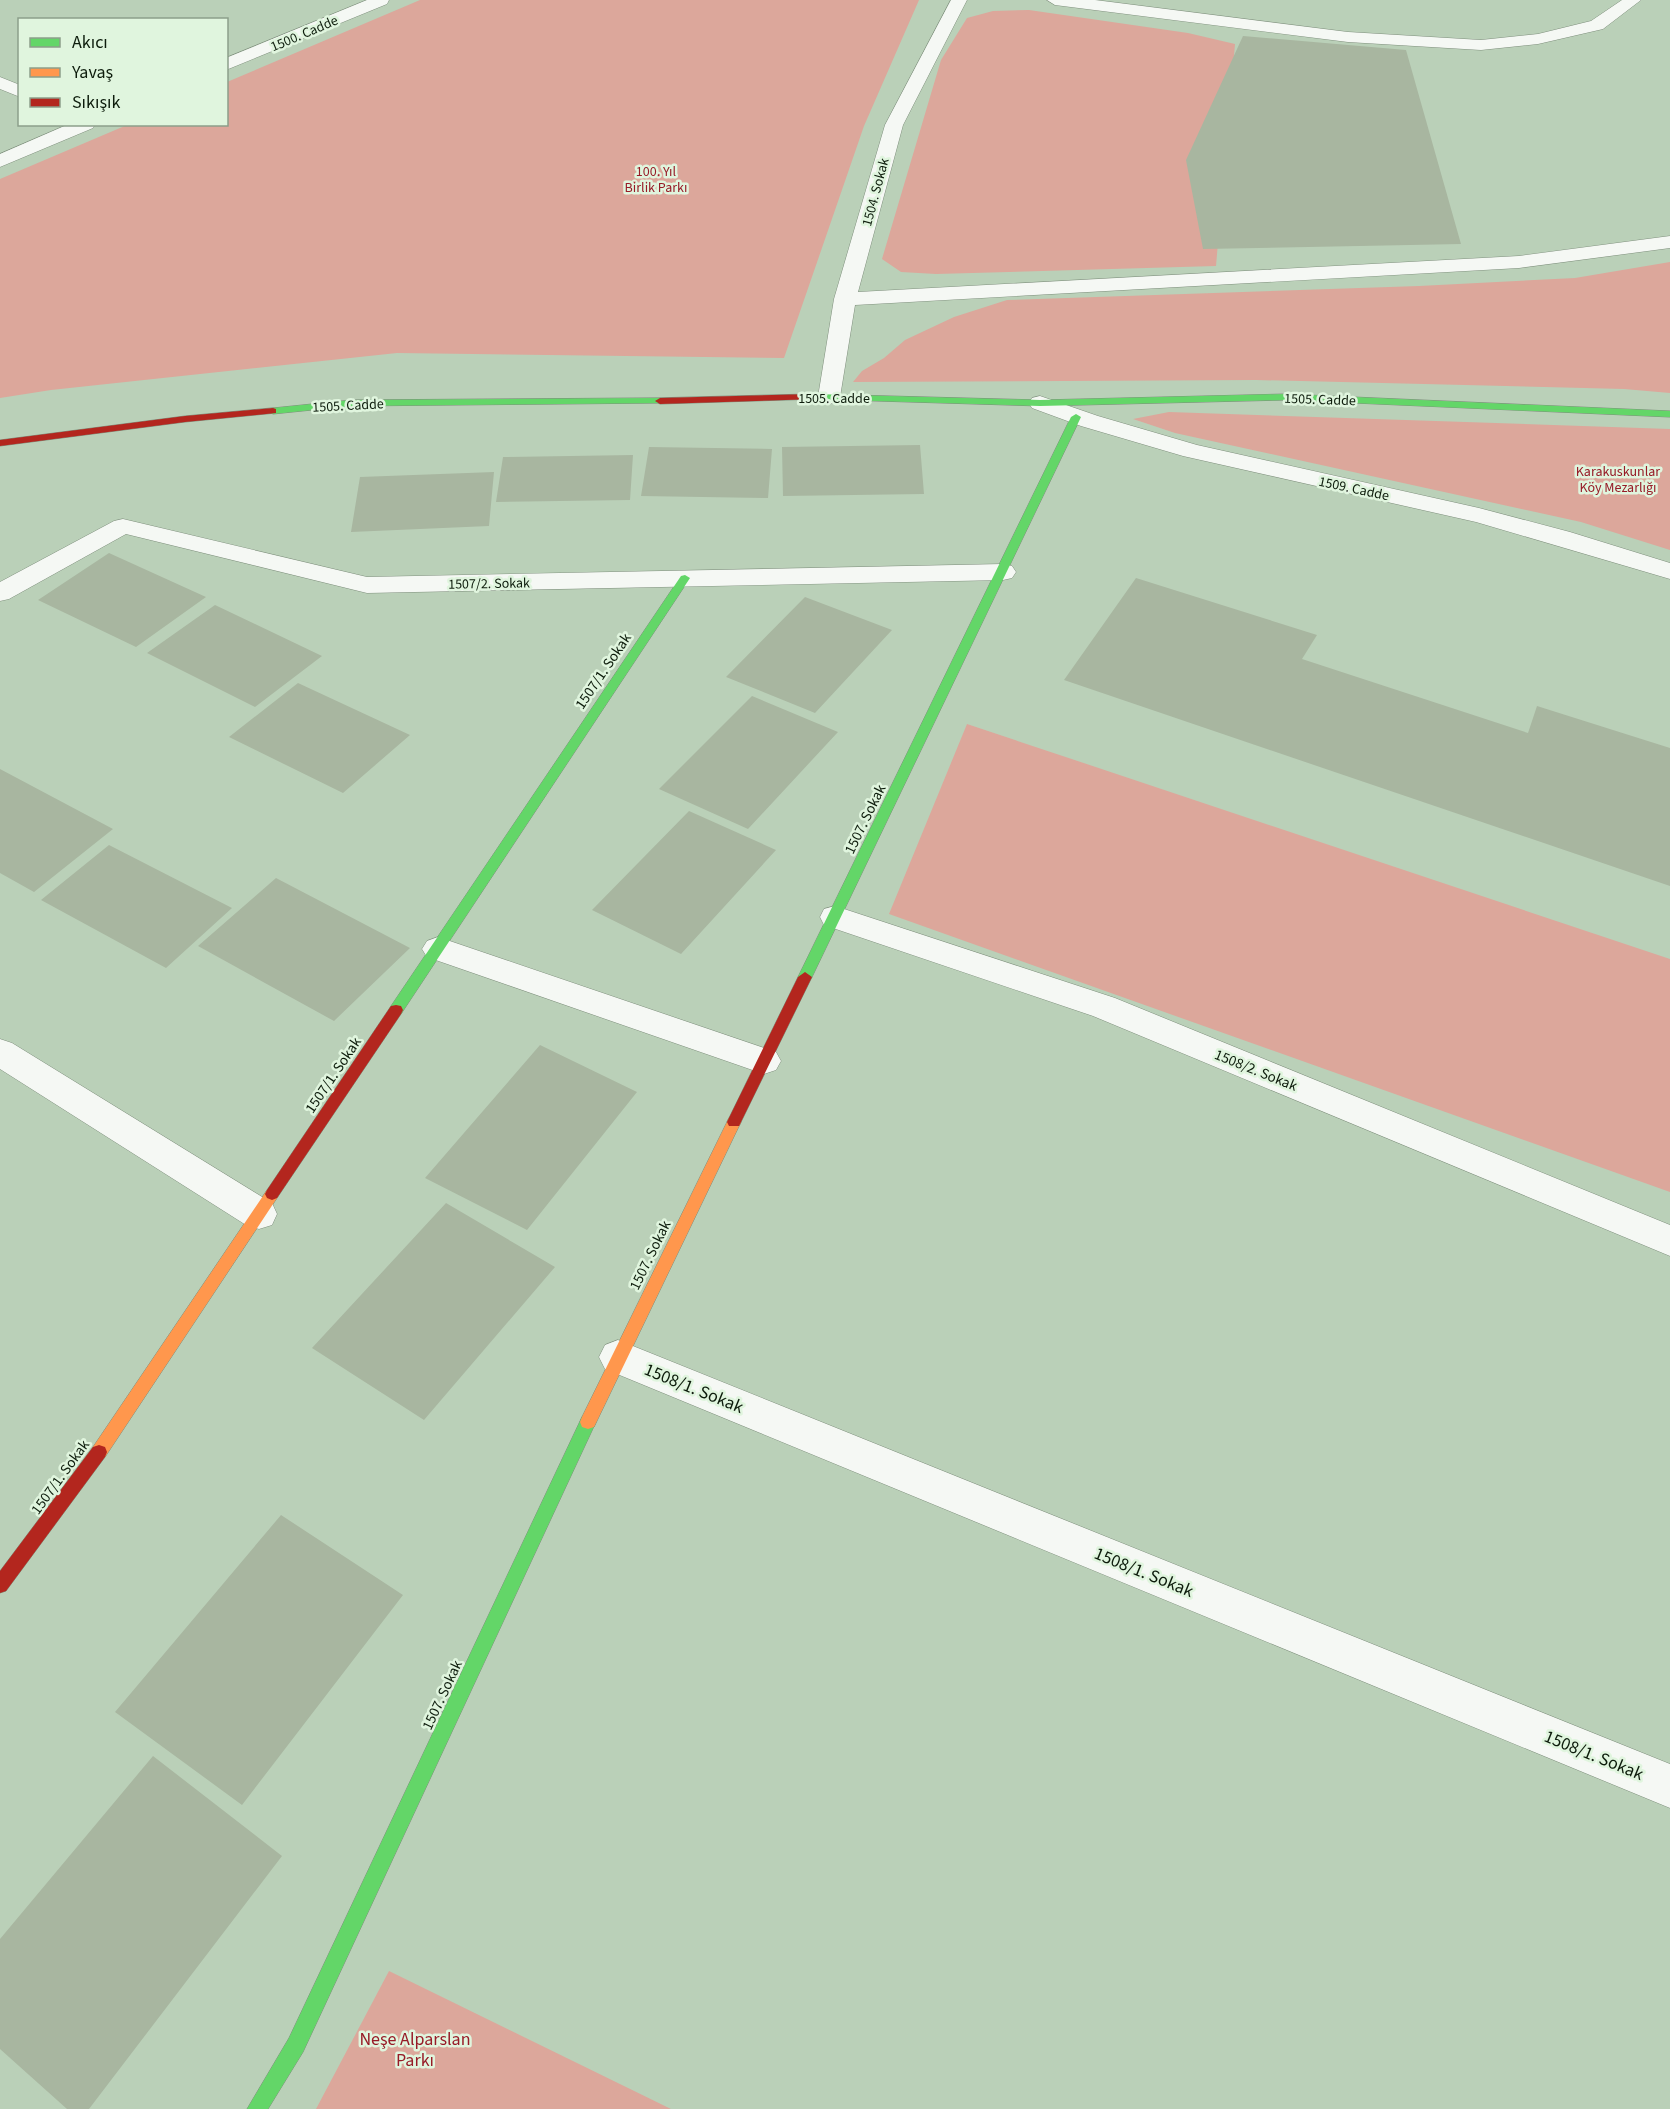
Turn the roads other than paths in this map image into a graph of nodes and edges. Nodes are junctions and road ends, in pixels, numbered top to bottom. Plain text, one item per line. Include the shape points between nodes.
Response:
1 (381, 0) edge
2 (959, 0) edge
3 (1055, 0) edge
4 (1633, 0) edge
5 (228, 64) edge
6 (0, 82) edge
7 (18, 91) edge
8 (81, 126) edge
9 (0, 161) edge
10 (1670, 242) edge
11 (846, 299) junction
12 (830, 397) junction
13 (1040, 402) junction
14 (1670, 414) edge
15 (1076, 417) junction
16 (0, 443) edge
17 (1670, 571) edge
18 (1003, 572) junction
19 (686, 578) junction
20 (0, 593) edge
21 (835, 917) junction
22 (438, 949) junction
23 (0, 1052) edge
24 (764, 1062) junction
25 (259, 1214) junction
26 (1670, 1241) edge
27 (618, 1357) junction
28 (0, 1585) edge
29 (1670, 1786) edge
30 (257, 2109) edge

1 - 5 street, 1500. Cadde
2 - 11 street, 1504. Sokak via 894,125
3 - 4 street via 1348,38 1481,45 1538,39 1597,25
6 - 7 street
8 - 9 street
10 - 11 street via 1519,262
11 - 12 street, 1504. Sokak
12 - 13 street, 1505. Cadde
12 - 16 street, 1505. Cadde via 351,403
13 - 14 street, 1505. Cadde via 1286,397
13 - 15 street, 1509. Cadde
15 - 17 street, 1509. Cadde via 1202,453 1463,512
15 - 18 street, 1507. Sokak
18 - 19 street, 1507/2. Sokak
18 - 21 street, 1507. Sokak
19 - 20 street, 1507/2. Sokak via 367,585 123,526
19 - 22 street, 1507/1. Sokak
21 - 24 street, 1507. Sokak
21 - 26 street, 1508/2. Sokak via 1104,1007
22 - 24 street
22 - 25 street, 1507/1. Sokak
23 - 25 street
24 - 27 street, 1507. Sokak
25 - 28 street, 1507/1. Sokak via 87,1470
27 - 29 street, 1508/1. Sokak
27 - 30 street, 1507. Sokak via 296,2045

